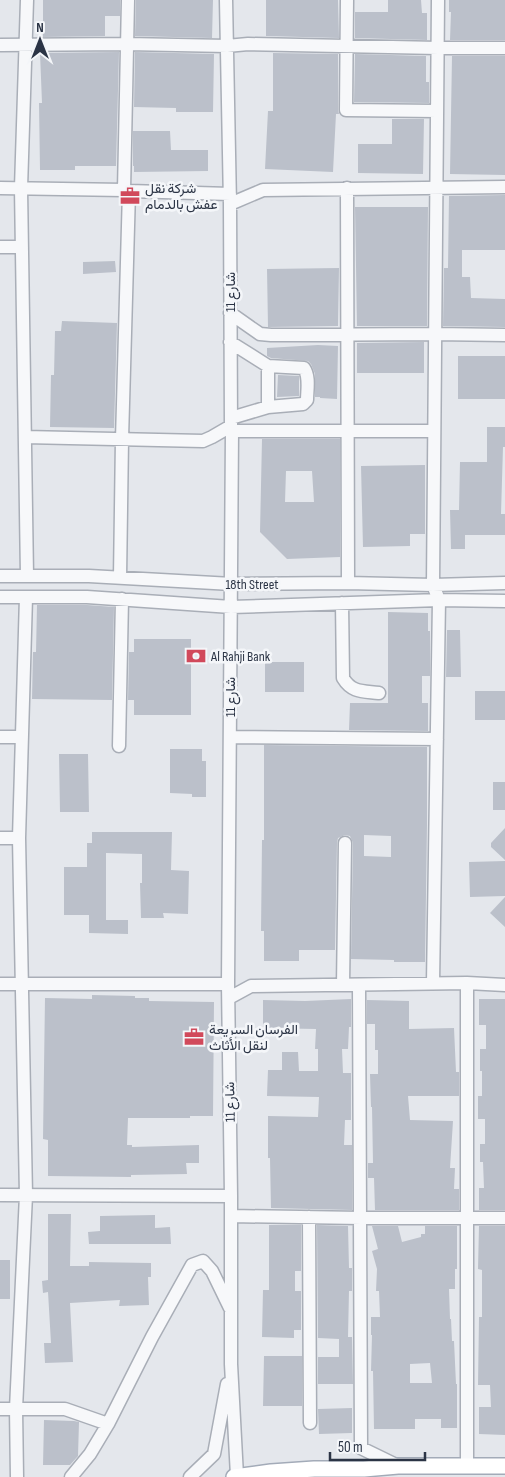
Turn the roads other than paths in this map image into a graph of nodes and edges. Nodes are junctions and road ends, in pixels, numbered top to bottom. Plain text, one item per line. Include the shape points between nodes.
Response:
1 (27, 0) edge
2 (128, 0) edge
3 (226, 0) edge
4 (346, 0) edge
5 (438, 0) edge
6 (127, 44) junction
7 (0, 45) edge
8 (27, 45) junction
9 (227, 46) junction
10 (347, 46) junction
11 (438, 48) junction
12 (505, 48) edge
13 (437, 111) junction
14 (436, 187) junction
15 (505, 187) edge
16 (0, 188) edge
17 (21, 188) junction
18 (347, 188) junction
19 (127, 190) junction
20 (230, 199) junction
21 (0, 247) edge
22 (22, 247) junction
23 (230, 313) junction
24 (435, 334) junction
25 (346, 335) junction
26 (505, 335) edge
27 (230, 342) junction
28 (268, 366) junction
29 (268, 407) junction
30 (231, 425) junction
31 (434, 431) junction
32 (348, 432) junction
33 (25, 438) junction
34 (122, 439) junction
35 (0, 576) edge
36 (27, 576) junction
37 (120, 578) junction
38 (348, 583) junction
39 (505, 583) edge
40 (232, 584) junction
41 (433, 585) junction
42 (0, 597) edge
43 (26, 597) junction
44 (122, 599) junction
45 (438, 600) junction
46 (505, 601) edge
47 (342, 603) junction
48 (231, 607) junction
49 (379, 693) dead end
50 (0, 737) edge
51 (22, 737) junction
52 (230, 737) junction
53 (437, 739) junction
54 (119, 746) dead end
55 (0, 838) edge
56 (19, 838) junction
57 (345, 843) dead end
58 (433, 983) junction
59 (467, 983) junction
60 (0, 984) edge
61 (22, 984) junction
62 (228, 984) junction
63 (343, 985) junction
64 (359, 985) junction
65 (505, 985) edge
66 (229, 998) junction
67 (0, 1196) edge
68 (26, 1196) junction
69 (231, 1196) junction
70 (231, 1216) junction
71 (309, 1217) junction
72 (361, 1218) junction
73 (467, 1218) junction
74 (505, 1218) edge
75 (231, 1311) junction
76 (231, 1364) junction
77 (0, 1409) edge
78 (16, 1409) junction
79 (310, 1423) dead end
80 (108, 1424) junction
81 (398, 1466) junction
82 (467, 1466) junction
83 (505, 1466) edge
84 (17, 1477) edge
85 (71, 1477) edge
86 (190, 1477) edge
87 (236, 1477) edge

1 - 8 street
2 - 6 street
3 - 9 street, شارع 11
4 - 10 street
5 - 11 street
6 - 8 street
6 - 9 street
6 - 19 street
7 - 8 street
8 - 17 street
9 - 10 street
9 - 20 street, شارع 11
10 - 11 street
10 - 13 street via 346,110
11 - 12 street
11 - 13 street
13 - 14 street
14 - 15 street
14 - 18 street
14 - 24 street
16 - 17 street
17 - 19 street
17 - 22 street
18 - 20 street via 263,190
18 - 25 street
19 - 20 street
19 - 34 street
20 - 23 street, شارع 11
21 - 22 street
22 - 33 street
23 - 25 street via 260,334
23 - 27 street, شارع 11
24 - 25 street
24 - 26 street
24 - 31 street
25 - 32 street
27 - 28 street
27 - 30 street, شارع 11
28 - 29 street
28 - 29 street via 304,368 308,373 307,400 303,404
29 - 30 street
30 - 32 street
30 - 34 street via 203,441
30 - 40 street, شارع 11
31 - 32 street
31 - 41 street
32 - 38 street
33 - 34 street
33 - 36 street
34 - 37 street
35 - 36 street, 18th Street
36 - 37 street, 18th Street
37 - 40 street, 18th Street
38 - 40 street, 18th Street
38 - 41 street, 18th Street
39 - 41 street, 18th Street
40 - 48 street, شارع 11
41 - 45 street
42 - 43 street
43 - 44 street
43 - 51 street
44 - 48 street
44 - 54 street
45 - 46 street
45 - 47 street
45 - 53 street
47 - 48 street
47 - 49 street via 344,678 355,690
48 - 52 street, شارع 11
50 - 51 street
51 - 56 street
52 - 53 street
52 - 62 street, شارع 11
53 - 58 street
55 - 56 street
56 - 61 street
57 - 63 street
58 - 59 street
58 - 64 street
59 - 65 street
59 - 73 street
60 - 61 street
61 - 62 street
61 - 68 street
62 - 66 street, شارع 11
63 - 64 street
63 - 66 street via 251,986
64 - 72 street
66 - 69 street, شارع 11
67 - 68 street
68 - 69 street
68 - 78 street
69 - 70 street, شارع 11
70 - 71 street
70 - 75 street, شارع 11
71 - 72 street
71 - 79 street
72 - 73 street
72 - 81 street via 361,1448
73 - 74 street
73 - 82 street
75 - 76 street, شارع 11
75 - 80 street via 212,1271 203,1261 192,1265
76 - 86 street, شارع 11 via 214,1454
76 - 87 street, شارع 11
77 - 78 street
78 - 80 street via 65,1409
78 - 84 street
80 - 85 street
81 - 82 main road
81 - 87 main road via 270,1472
82 - 83 main road

